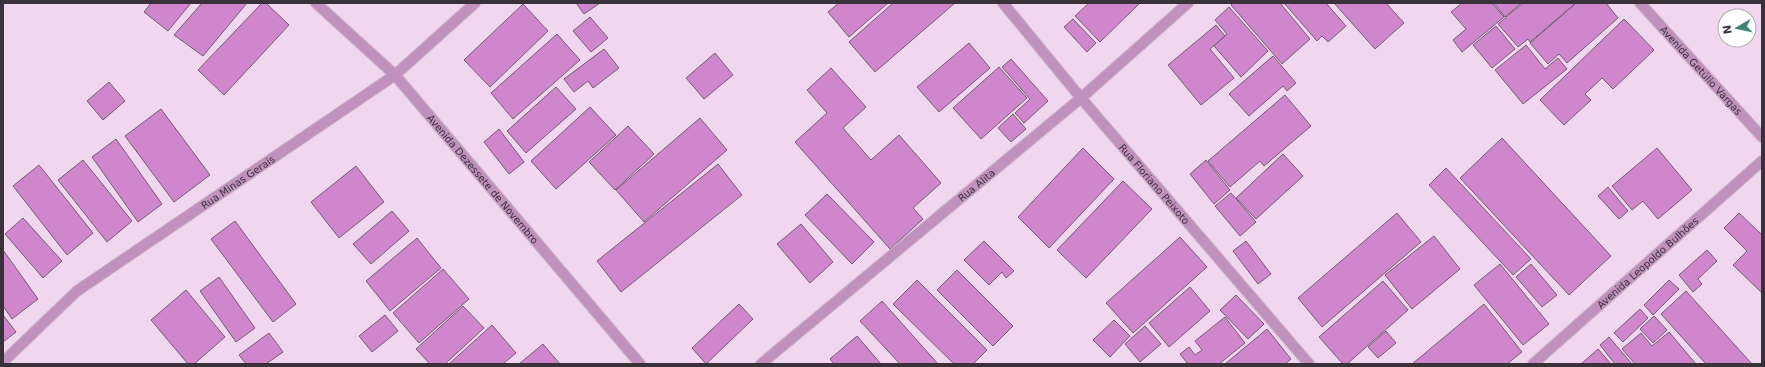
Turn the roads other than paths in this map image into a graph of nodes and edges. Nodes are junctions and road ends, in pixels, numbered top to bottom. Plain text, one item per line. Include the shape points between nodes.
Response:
1 (316, 3) edge
2 (475, 3) edge
3 (1003, 3) edge
4 (1188, 3) edge
5 (1640, 3) edge
6 (395, 75) junction
7 (1081, 98) junction
8 (1762, 137) edge
9 (1762, 161) edge
10 (3, 362) edge
11 (640, 364) edge
12 (761, 364) edge
13 (1308, 364) edge
14 (1533, 364) edge

1 - 6 street, Avenida Dezessete de Novembro
2 - 6 street, Rua Minas Gerais
3 - 7 street, Rua Floriano Peixoto
4 - 7 street, Rua Alita
5 - 8 street, Avenida Getúlio Vargas
6 - 10 street, Rua Minas Gerais via 77,292
6 - 11 street, Avenida Dezessete de Novembro
7 - 12 street, Rua Alita
7 - 13 street, Rua Floriano Peixoto
9 - 14 street, Avenida Leopoldo Bulhões

